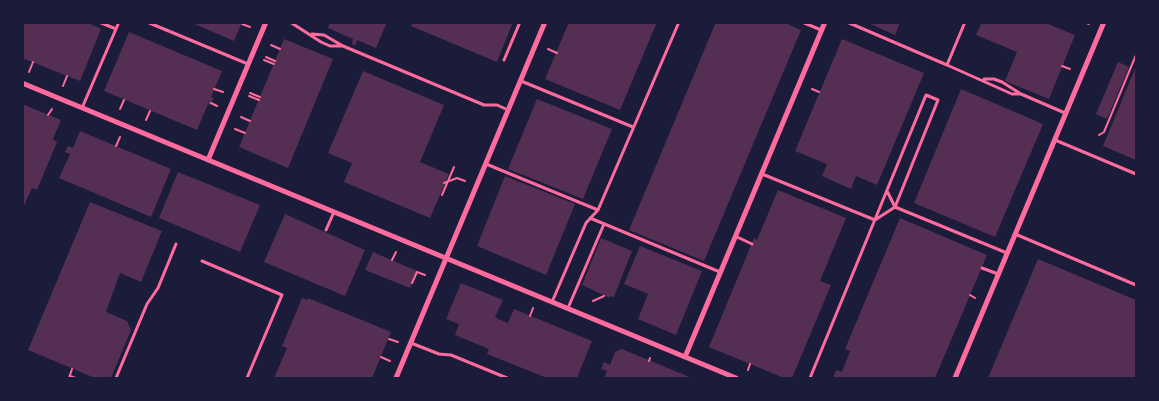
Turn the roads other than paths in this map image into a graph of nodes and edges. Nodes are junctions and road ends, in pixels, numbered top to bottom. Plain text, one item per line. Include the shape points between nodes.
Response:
1 (99, 22) edge
2 (119, 22) edge
3 (147, 22) edge
4 (266, 22) edge
5 (290, 22) edge
6 (520, 22) edge
7 (545, 22) edge
8 (679, 22) edge
9 (802, 22) edge
10 (825, 22) edge
11 (847, 22) edge
12 (964, 22) edge
13 (1104, 22) edge
14 (116, 29) junction
15 (822, 31) junction
16 (312, 34) junction
17 (342, 46) junction
18 (504, 60) dead end
19 (248, 64) junction
20 (947, 65) junction
21 (982, 80) junction
22 (521, 81) junction
23 (22, 83) edge
24 (1021, 94) junction
25 (82, 108) junction
26 (508, 110) junction
27 (1065, 113) junction
28 (633, 127) junction
29 (1054, 140) junction
30 (208, 160) junction
31 (486, 164) junction
32 (762, 174) junction
33 (1136, 174) edge
34 (887, 191) junction
35 (895, 207) junction
36 (598, 210) junction
37 (334, 212) junction
38 (590, 218) junction
39 (875, 220) junction
40 (604, 224) junction
41 (326, 230) dead end
42 (1015, 234) junction
43 (735, 236) junction
44 (176, 244) dead end
45 (752, 244) dead end
46 (1007, 253) junction
47 (446, 259) junction
48 (202, 261) dead end
49 (982, 268) dead end
50 (720, 272) junction
51 (998, 274) junction
52 (1136, 285) edge
53 (552, 302) junction
54 (568, 309) junction
55 (411, 342) junction
56 (685, 357) junction
57 (116, 378) edge
58 (247, 378) edge
59 (396, 378) edge
60 (507, 378) edge
61 (736, 378) edge
62 (810, 378) edge
63 (955, 378) edge

1 - 14 lane
2 - 14 lane
3 - 19 lane
4 - 19 street
5 - 16 lane
6 - 18 lane
7 - 22 street
8 - 28 lane
9 - 15 lane
10 - 15 street
11 - 20 lane
12 - 20 lane
13 - 27 street
14 - 25 lane
15 - 32 street
16 - 17 lane via 324,35
16 - 17 lane via 330,46
17 - 26 lane via 484,105 497,105
19 - 30 street
20 - 21 lane
21 - 24 lane via 1012,94
21 - 24 lane via 994,79
22 - 26 street
22 - 28 lane
23 - 25 street
24 - 27 lane
25 - 30 street
26 - 31 street
27 - 29 street
28 - 36 lane
29 - 33 lane
29 - 42 street
30 - 37 street
31 - 36 lane
31 - 47 street
32 - 39 lane
32 - 43 street
34 - 35 lane
34 - 35 lane via 926,95 938,100
34 - 39 lane
35 - 39 lane
35 - 46 lane
36 - 38 lane
37 - 41 lane
37 - 47 street
38 - 40 lane
38 - 53 lane
39 - 62 lane
40 - 50 lane
40 - 54 lane
42 - 46 street
42 - 52 lane
43 - 45 lane
43 - 50 street
44 - 57 lane
46 - 51 street
47 - 53 street
47 - 55 street
48 - 58 lane via 282,294
49 - 51 lane
50 - 56 street
51 - 63 street
53 - 54 street
54 - 56 street
55 - 59 street
55 - 60 lane
56 - 61 street

